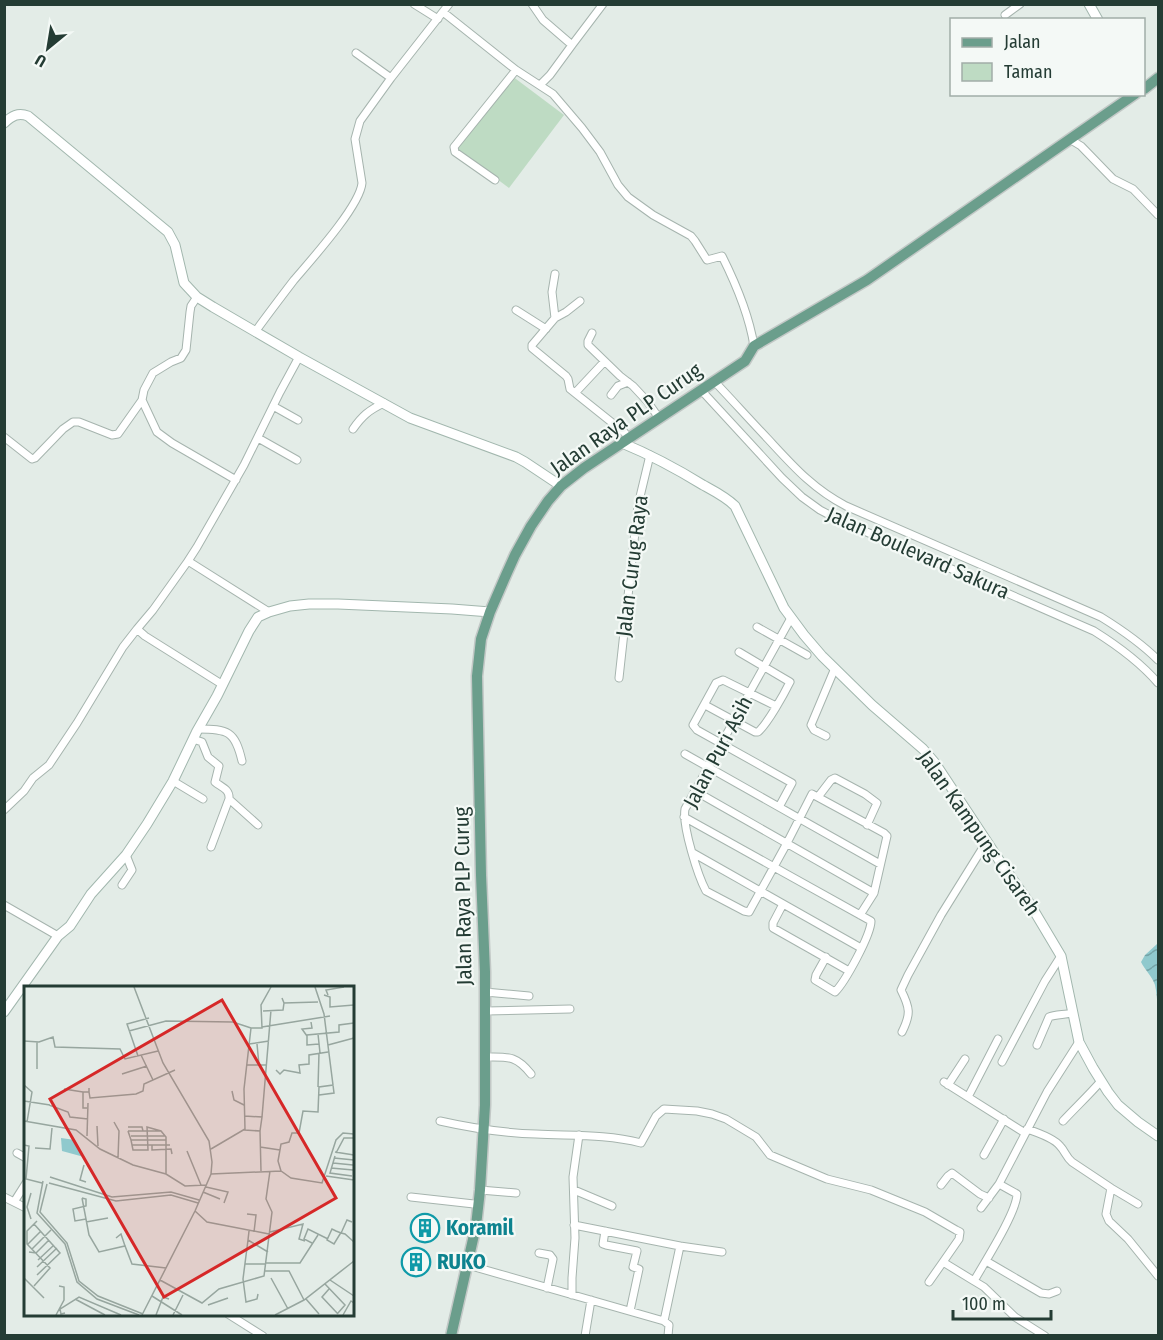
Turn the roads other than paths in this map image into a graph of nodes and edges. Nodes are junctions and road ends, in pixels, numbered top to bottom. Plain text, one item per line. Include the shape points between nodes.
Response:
1 (414, 4) edge
2 (449, 4) edge
3 (532, 4) edge
4 (603, 4) edge
5 (1020, 4) edge
6 (1089, 4) edge
7 (443, 12) junction
8 (1005, 15) dead end
9 (1097, 18) edge
10 (438, 19) junction
11 (572, 45) junction
12 (356, 53) dead end
13 (516, 70) junction
14 (391, 78) junction
15 (1158, 78) edge
16 (540, 85) junction
17 (1145, 88) edge
18 (1133, 96) edge
19 (4, 123) edge
20 (1071, 140) junction
21 (495, 180) dead end
22 (1158, 215) edge
23 (555, 274) dead end
24 (197, 297) junction
25 (580, 301) dead end
26 (516, 310) dead end
27 (555, 318) junction
28 (546, 329) junction
29 (255, 332) junction
30 (592, 333) dead end
31 (754, 346) junction
32 (300, 357) junction
33 (604, 362) junction
34 (714, 381) junction
35 (628, 382) junction
36 (701, 390) junction
37 (575, 393) junction
38 (611, 395) dead end
39 (142, 400) junction
40 (384, 403) junction
41 (273, 406) junction
42 (659, 418) junction
43 (298, 420) dead end
44 (353, 429) dead end
45 (4, 437) edge
46 (258, 438) junction
47 (625, 441) junction
48 (650, 455) junction
49 (297, 460) dead end
50 (236, 480) junction
51 (561, 486) junction
52 (935, 544) junction
53 (928, 558) junction
54 (188, 561) junction
55 (268, 612) junction
56 (490, 612) junction
57 (791, 618) junction
58 (757, 627) dead end
59 (137, 629) junction
60 (778, 640) junction
61 (739, 652) dead end
62 (807, 655) dead end
63 (1158, 660) edge
64 (765, 666) junction
65 (835, 668) junction
66 (619, 678) dead end
67 (1158, 683) edge
68 (223, 685) junction
69 (749, 693) junction
70 (705, 705) junction
71 (776, 706) junction
72 (734, 719) junction
73 (198, 729) junction
74 (826, 736) dead end
75 (193, 738) junction
76 (721, 743) junction
77 (685, 754) dead end
78 (242, 760) dead end
79 (708, 767) junction
80 (173, 781) junction
81 (695, 790) junction
82 (815, 795) junction
83 (229, 798) junction
84 (203, 799) dead end
85 (779, 807) junction
86 (4, 810) edge
87 (684, 817) junction
88 (800, 818) junction
89 (258, 825) dead end
90 (867, 825) junction
91 (987, 841) junction
92 (787, 843) junction
93 (211, 847) dead end
94 (693, 853) junction
95 (126, 855) junction
96 (880, 864) junction
97 (773, 866) junction
98 (122, 885) dead end
99 (760, 890) junction
100 (874, 893) junction
101 (783, 904) junction
102 (4, 905) edge
103 (860, 915) junction
104 (58, 936) junction
105 (861, 948) junction
106 (1061, 956) junction
107 (826, 957) junction
108 (849, 970) junction
109 (485, 992) junction
110 (529, 996) dead end
111 (570, 1009) dead end
112 (486, 1011) junction
113 (4, 1012) edge
114 (1072, 1013) junction
115 (902, 1032) dead end
116 (998, 1039) dead end
117 (1079, 1042) junction
118 (1037, 1045) dead end
119 (486, 1057) junction
120 (965, 1059) dead end
121 (1002, 1062) dead end
122 (531, 1074) dead end
123 (1101, 1081) junction
124 (968, 1097) junction
125 (1004, 1119) junction
126 (440, 1121) dead end
127 (1063, 1121) dead end
128 (484, 1130) junction
129 (1026, 1131) junction
130 (579, 1135) junction
131 (1158, 1136) edge
132 (17, 1153) dead end
133 (984, 1155) dead end
134 (24, 1157) edge
135 (999, 1184) junction
136 (941, 1185) dead end
137 (24, 1186) edge
138 (1111, 1188) junction
139 (480, 1190) junction
140 (574, 1190) junction
141 (516, 1193) dead end
142 (4, 1197) edge
143 (411, 1197) dead end
144 (989, 1198) junction
145 (14, 1202) junction
146 (1138, 1204) dead end
147 (478, 1206) junction
148 (612, 1206) dead end
149 (24, 1207) edge
150 (981, 1208) dead end
151 (574, 1225) junction
152 (605, 1231) junction
153 (680, 1246) junction
154 (722, 1252) dead end
155 (539, 1253) dead end
156 (986, 1261) junction
157 (943, 1262) junction
158 (468, 1265) junction
159 (1158, 1276) edge
160 (974, 1281) junction
161 (930, 1282) dead end
162 (547, 1288) junction
163 (1057, 1291) dead end
164 (572, 1294) junction
165 (591, 1300) junction
166 (630, 1311) junction
167 (231, 1316) edge
168 (664, 1321) junction
169 (263, 1335) edge
170 (451, 1335) edge
171 (585, 1335) edge
172 (668, 1335) edge
173 (1045, 1335) edge

1 - 10 street
2 - 7 street
3 - 11 street via 543,20
4 - 11 street
5 - 8 street
6 - 9 street
7 - 10 street
7 - 13 street
10 - 14 street
11 - 16 street
12 - 14 street
13 - 16 street
13 - 21 street via 454,147 455,153
14 - 29 street via 365,112 357,130 363,183 358,199
15 - 17 main road
16 - 31 street via 553,94 582,128 628,196 690,236 707,260 722,256 751,325
18 - 20 main road, Jalan Raya PLP Curug
19 - 24 street via 18,114 30,117 168,232 184,283
20 - 22 street via 1113,179 1133,189
20 - 31 main road, Jalan Raya PLP Curug via 867,280
23 - 27 street
24 - 29 street
24 - 39 street via 189,312 184,356 153,373
25 - 27 street
26 - 28 street
27 - 28 street
28 - 37 street via 532,348 566,376
29 - 32 street
30 - 33 street via 588,345
31 - 34 main road, Jalan Raya PLP Curug via 745,360
32 - 40 street
32 - 41 street
33 - 35 street
33 - 37 street
34 - 36 main road, Jalan Raya PLP Curug
34 - 52 street, Jalan Boulevard Sakura via 794,467 828,497
35 - 38 street
35 - 42 street
36 - 42 main road, Jalan Raya PLP Curug
36 - 53 street, Jalan Boulevard Sakura via 802,497 820,510
37 - 47 street via 626,432
39 - 45 street via 118,434 73,422 32,459
39 - 50 street via 157,432
40 - 44 street via 365,414
40 - 51 street via 410,417 516,457
41 - 43 street
41 - 46 street
42 - 47 main road, Jalan Raya PLP Curug
46 - 49 street
46 - 50 street
47 - 48 street, Jalan Kampung Cisareh
47 - 51 main road, Jalan Raya PLP Curug
48 - 57 street, Jalan Kampung Cisareh via 735,506
48 - 66 street, Jalan Curug Raya via 638,505
50 - 54 street
51 - 56 main road, Jalan Raya PLP Curug via 531,526
52 - 53 street
52 - 63 street, Jalan Boulevard Sakura via 1101,617
53 - 67 street, Jalan Boulevard Sakura via 1094,631 1137,660
54 - 55 street
54 - 59 street
55 - 56 street via 300,605 338,604
55 - 68 street via 254,623
56 - 109 main road, Jalan Raya PLP Curug via 481,639 477,676
57 - 60 street, Jalan Puri Asih
57 - 65 street, Jalan Kampung Cisareh
58 - 60 street
59 - 68 street
59 - 86 street via 49,765
60 - 62 street
60 - 64 street, Jalan Puri Asih
61 - 64 street
64 - 69 street, Jalan Puri Asih
64 - 71 street via 790,682
65 - 74 street via 811,725
65 - 91 street, Jalan Kampung Cisareh via 929,755
68 - 73 street
69 - 70 street via 723,680 716,683
69 - 71 street
69 - 72 street, Jalan Puri Asih
70 - 72 street
70 - 76 street via 694,728
71 - 72 street via 758,732
72 - 76 street, Jalan Puri Asih
73 - 75 street
73 - 78 street via 228,734 236,740
75 - 80 street
75 - 83 street via 202,742 208,758 219,766 215,782 229,792
76 - 79 street, Jalan Puri Asih
76 - 85 street via 792,783
77 - 79 street
79 - 81 street, Jalan Puri Asih
79 - 85 street
80 - 84 street
80 - 95 street
81 - 87 street, Jalan Puri Asih
81 - 92 street
82 - 88 street, Jalan Puri Asih
82 - 90 street
82 - 90 street via 835,778 865,794 877,803
83 - 89 street
83 - 93 street
85 - 88 street
87 - 94 street, Jalan Puri Asih
87 - 97 street
88 - 92 street, Jalan Puri Asih
88 - 96 street
90 - 96 street via 887,836
91 - 106 street, Jalan Kampung Cisareh
91 - 115 street via 901,990 909,1013
92 - 97 street, Jalan Puri Asih
92 - 100 street
94 - 99 street
94 - 99 street, Jalan Puri Asih via 706,891 749,912
95 - 98 street via 132,870
95 - 104 street
96 - 100 street
97 - 99 street, Jalan Puri Asih
97 - 103 street
99 - 101 street
100 - 103 street
101 - 105 street
101 - 107 street via 773,928
102 - 104 street
103 - 105 street via 872,923
104 - 113 street
105 - 108 street
106 - 114 street, Jalan Kampung Cisareh
106 - 121 street
107 - 108 street
107 - 108 street via 815,980 832,992 836,992
109 - 110 street
109 - 112 main road, Jalan Raya PLP Curug
111 - 112 street
112 - 119 main road, Jalan Raya PLP Curug
114 - 117 street, Jalan Kampung Cisareh
114 - 118 street via 1049,1017
116 - 124 street
117 - 123 street, Jalan Kampung Cisareh
117 - 129 street
119 - 122 street via 516,1060
119 - 128 main road, Jalan Raya PLP Curug
120 - 124 street via 946,1083
123 - 127 street
123 - 131 street, Jalan Kampung Cisareh via 1118,1105
124 - 125 street
125 - 129 street
125 - 133 street
126 - 128 street
128 - 130 street
128 - 139 main road, Jalan Raya PLP Curug
129 - 135 street
129 - 138 street via 1057,1143 1067,1158
130 - 140 street
130 - 157 street via 641,1143 664,1109 712,1114 756,1137 770,1155 827,1179 881,1194 956,1230 959,1239
132 - 134 street
135 - 144 street
135 - 156 street via 1017,1194 1017,1198
136 - 144 street via 952,1173
137 - 145 street
138 - 146 street
138 - 159 street via 1106,1214 1109,1221
139 - 141 street
139 - 147 main road, Jalan Raya PLP Curug
140 - 148 street
140 - 151 street
142 - 145 street
143 - 147 street
144 - 150 street
145 - 149 street
147 - 158 main road, Jalan Raya PLP Curug
151 - 152 street
151 - 164 street
152 - 153 street
152 - 166 street via 603,1244 637,1251 633,1267 639,1269
153 - 154 street
153 - 168 street
155 - 162 street via 553,1259
156 - 160 street
156 - 163 street via 1041,1293
157 - 160 street
157 - 161 street
158 - 162 street
158 - 170 main road, Jalan Raya PLP Curug
160 - 173 street via 1023,1323
162 - 164 street
164 - 165 street
165 - 166 street
165 - 171 street
166 - 168 street
167 - 169 street
168 - 172 street via 669,1325

